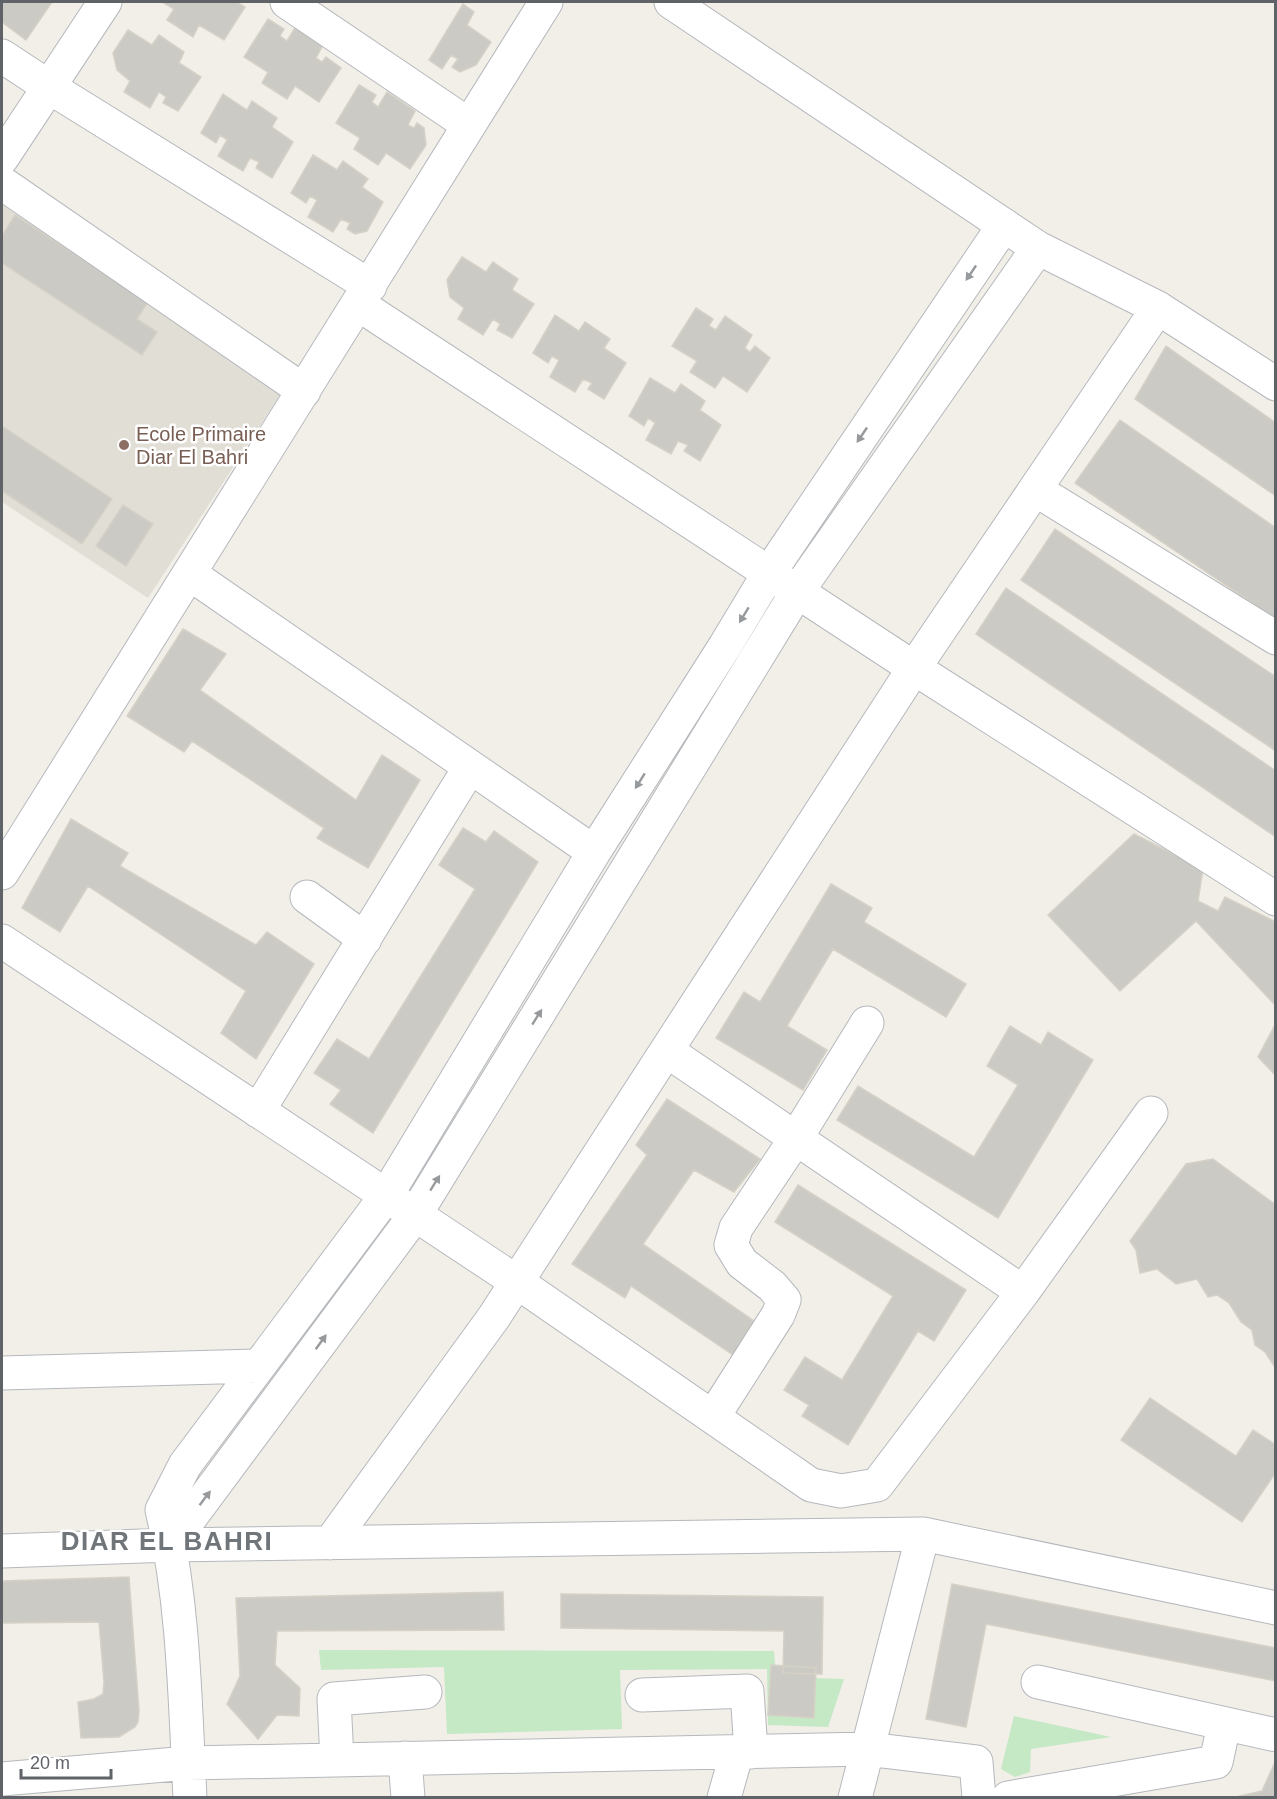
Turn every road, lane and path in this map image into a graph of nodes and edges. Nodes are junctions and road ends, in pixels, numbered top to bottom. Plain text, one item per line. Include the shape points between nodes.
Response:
1 (105, 2) edge
2 (287, 2) edge
3 (546, 2) edge
4 (670, 2) edge
5 (2, 56) edge
6 (50, 87) junction
7 (470, 125) junction
8 (2, 158) edge
9 (2, 183) edge
10 (1004, 225) junction
11 (1038, 248) junction
12 (364, 295) junction
13 (1158, 308) junction
14 (1275, 384) edge
15 (304, 391) junction
16 (1036, 490) junction
17 (769, 573) junction
18 (190, 574) junction
19 (797, 592) junction
20 (1275, 638) edge
21 (914, 668) junction
22 (470, 767) junction
23 (594, 852) junction
24 (2, 873) edge
25 (307, 898) dead end
26 (1275, 899) edge
27 (365, 939) junction
28 (2, 941) edge
29 (867, 1023) dead end
30 (667, 1051) junction
31 (258, 1111) junction
32 (1151, 1113) dead end
33 (796, 1138) junction
34 (386, 1196) junction
35 (415, 1215) junction
36 (517, 1282) junction
37 (1023, 1292) junction
38 (258, 1366) junction
39 (2, 1373) edge
40 (713, 1417) junction
41 (923, 1534) junction
42 (330, 1543) junction
43 (170, 1545) junction
44 (2, 1551) edge
45 (1275, 1608) edge
46 (1038, 1682) dead end
47 (425, 1692) dead end
48 (642, 1695) dead end
49 (1224, 1725) junction
50 (1275, 1735) edge
51 (867, 1749) junction
52 (744, 1752) junction
53 (405, 1758) junction
54 (337, 1760) junction
55 (188, 1763) junction
56 (2, 1779) edge
57 (190, 1797) edge
58 (408, 1797) edge
59 (724, 1797) edge
60 (855, 1797) edge
61 (979, 1797) edge
62 (1008, 1797) edge

1 - 6 street
2 - 7 street
3 - 7 street
4 - 10 street
5 - 6 street
6 - 8 street
6 - 12 street
7 - 12 street
9 - 15 street
10 - 11 street
10 -> 17 street
11 - 13 street
11 - 19 street
12 - 15 street
12 - 17 street
13 - 14 street
13 - 16 street
15 - 18 street
16 - 20 street
16 - 21 street
17 - 19 street
17 -> 23 street
18 - 22 street
18 - 24 street
19 - 21 street
35 -> 19 street
21 - 26 street
21 - 30 street
22 - 23 street
22 - 27 street
23 - 34 street
25 - 27 street
27 - 31 street
28 - 31 street
29 - 33 street
30 - 33 street
30 - 36 street
31 - 34 street
32 - 37 street
33 - 37 street
33 - 40 street via 736,1228 732,1245 742,1263 784,1300 778,1316
34 - 35 street
34 - 38 street
35 - 36 street
43 -> 35 street
36 - 40 street
36 - 42 street
37 - 40 street via 877,1485 841,1491 811,1485
38 - 39 street
38 - 43 street via 185,1464 162,1510
41 - 42 street
41 - 45 street
41 - 51 street
42 - 43 street
43 - 44 street
43 - 55 street
46 - 49 street
47 - 54 street via 333,1699
48 - 52 street via 747,1691
49 - 50 street
49 - 62 street via 1216,1762
51 - 52 street
51 - 60 street
51 - 61 street via 976,1762
52 - 53 street
52 - 59 street
53 - 54 street
53 - 58 street
54 - 55 street
55 - 56 street
55 - 57 street

